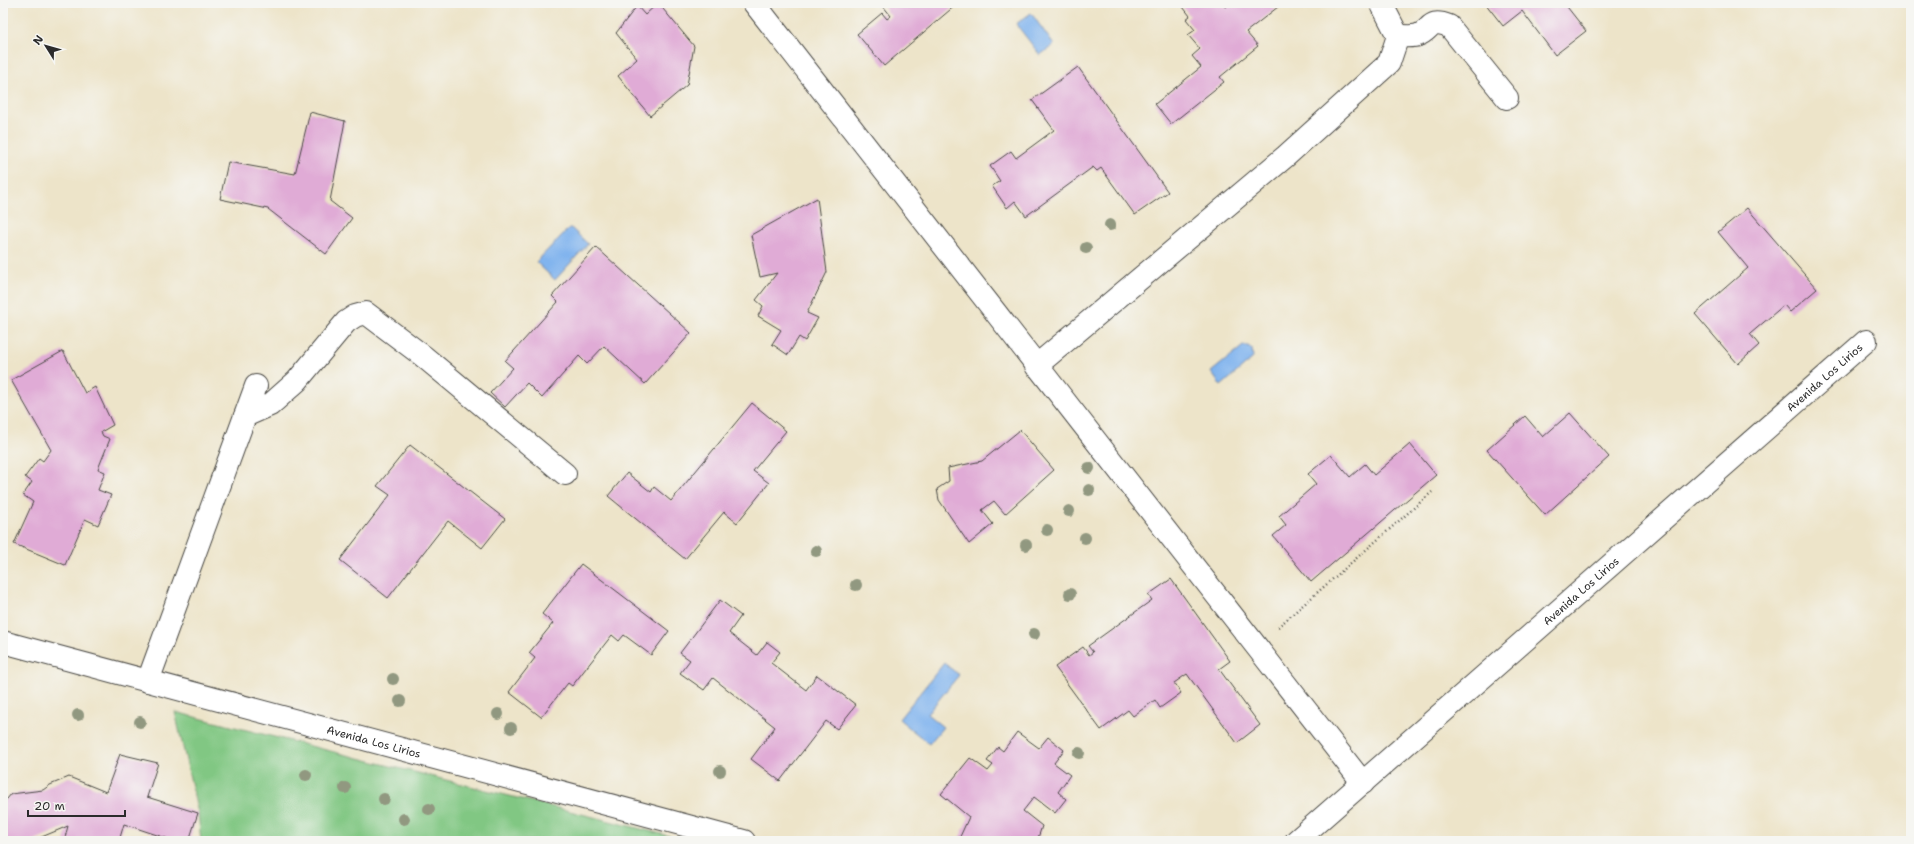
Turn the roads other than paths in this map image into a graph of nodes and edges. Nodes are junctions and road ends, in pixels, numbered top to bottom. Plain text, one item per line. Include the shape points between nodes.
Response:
1 (754, 3) edge
2 (1381, 3) edge
3 (1398, 36) junction
4 (1507, 98) dead end
5 (1866, 341) dead end
6 (1036, 366) junction
7 (256, 386) dead end
8 (245, 416) junction
9 (565, 474) dead end
10 (3, 642) edge
11 (148, 681) junction
12 (1362, 783) junction
13 (744, 841) edge
14 (1296, 841) edge

1 - 6 street
2 - 3 street
3 - 4 street via 1418,36 1432,24 1449,26
3 - 6 street via 1388,64 1286,156
5 - 12 street, Avenida Los Lirios
6 - 12 street
7 - 8 street
8 - 9 street via 270,405 297,381 346,322 366,313 423,356
8 - 11 street
10 - 11 street, Avenida Los Lirios
11 - 13 street, Avenida Los Lirios
12 - 14 street, Avenida Los Lirios

